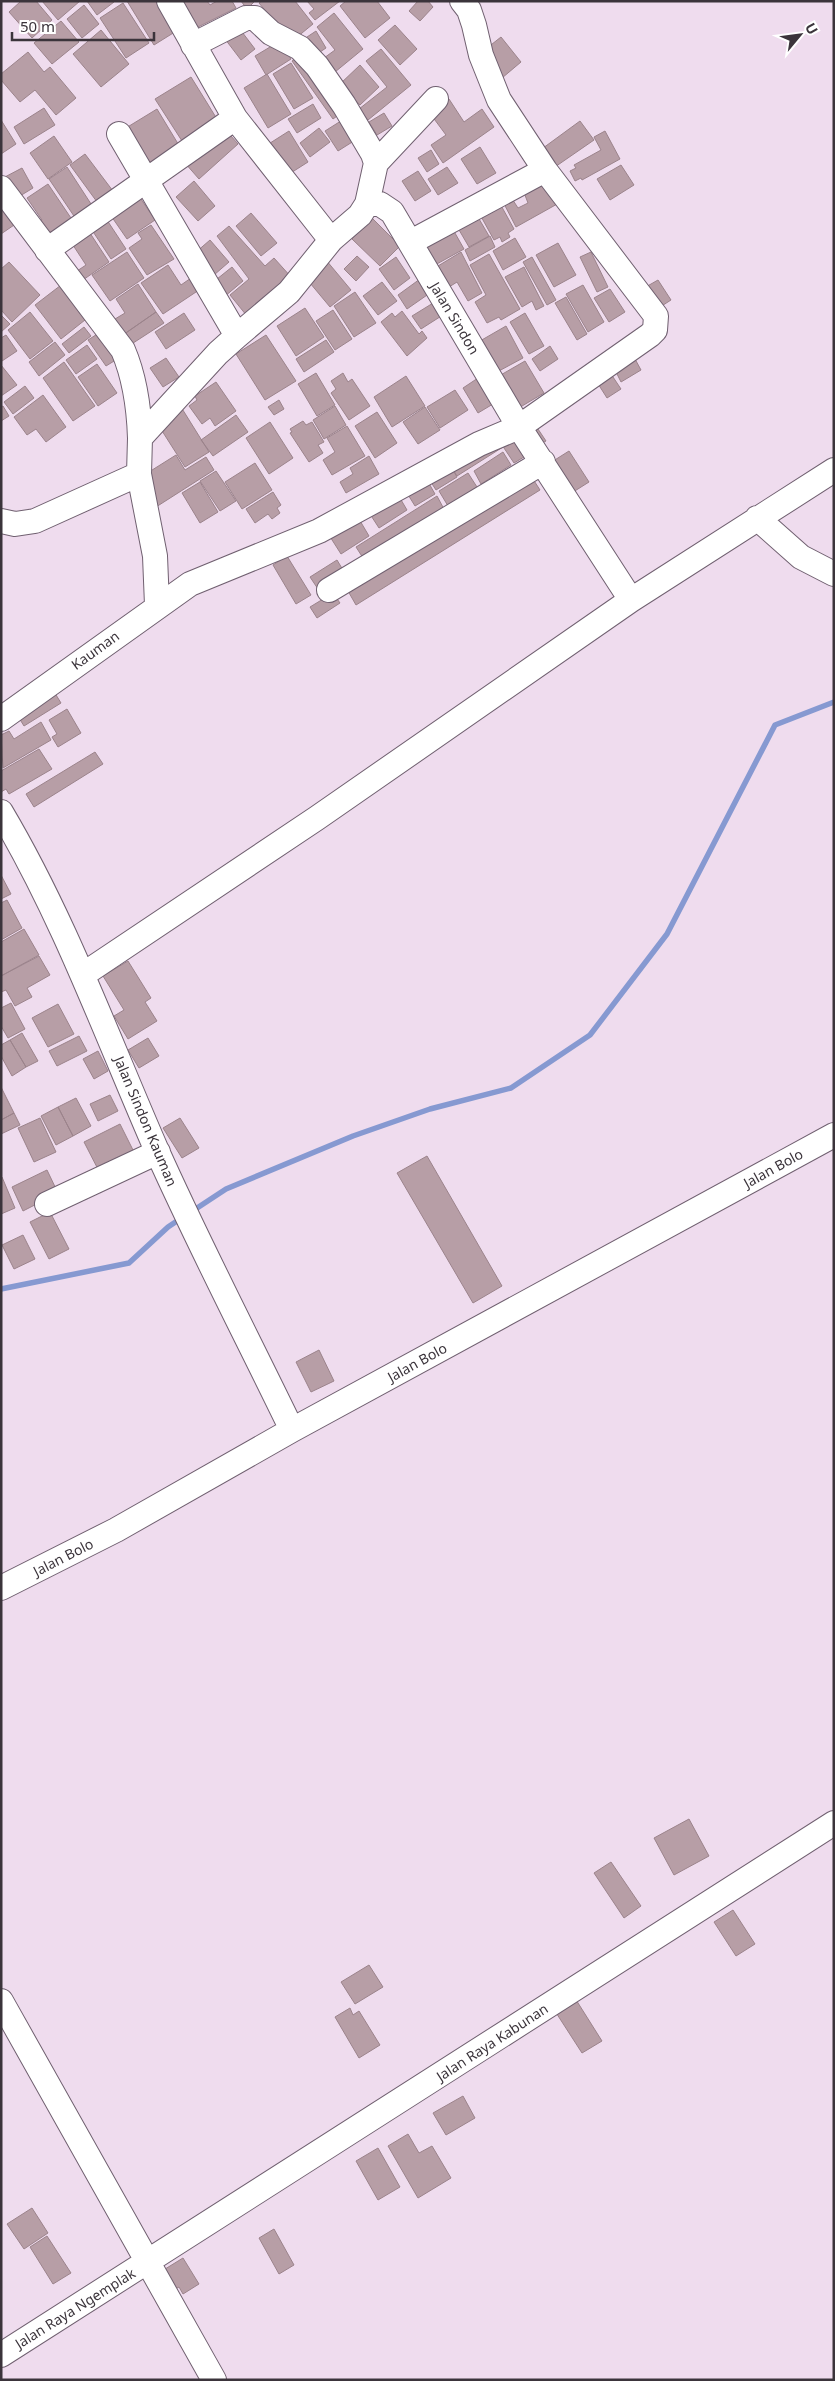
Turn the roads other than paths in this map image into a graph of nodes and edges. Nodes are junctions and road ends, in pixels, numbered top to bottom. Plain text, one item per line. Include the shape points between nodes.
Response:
1 (169, 1) edge
2 (462, 1) edge
3 (193, 45) junction
4 (436, 99) dead end
5 (235, 118) junction
6 (119, 134) dead end
7 (376, 163) junction
8 (545, 170) junction
9 (146, 180) junction
10 (1, 188) edge
11 (367, 204) junction
12 (331, 240) junction
13 (411, 242) junction
14 (47, 250) junction
15 (237, 336) junction
16 (520, 427) junction
17 (140, 438) junction
18 (543, 462) junction
19 (834, 470) edge
20 (139, 474) junction
21 (757, 518) junction
22 (1, 521) edge
23 (155, 556) junction
24 (834, 574) edge
25 (190, 584) junction
26 (330, 590) dead end
27 (631, 600) junction
28 (157, 605) junction
29 (1, 719) edge
30 (1, 812) edge
31 (84, 974) junction
32 (834, 1135) edge
33 (158, 1152) junction
34 (47, 1204) dead end
35 (292, 1430) junction
36 (1, 1588) edge
37 (834, 1823) edge
38 (1, 2001) edge
39 (150, 2262) junction
40 (1, 2355) edge
41 (214, 2380) edge

1 - 3 street
2 - 8 street via 474,26 490,83
3 - 5 street
3 - 7 street via 246,18 255,18 270,33 300,48 318,66
4 - 7 street
5 - 9 street
5 - 12 street
6 - 9 street
7 - 11 street
8 - 13 street
8 - 16 street via 652,309 657,323 656,330 650,335
9 - 14 street
9 - 15 street
10 - 14 street
11 - 12 street via 360,215
11 - 13 street, Jalan Sindon via 387,207
12 - 15 street via 289,292
13 - 16 street, Jalan Sindon
14 - 17 street via 123,350 131,369
15 - 17 street via 218,352
16 - 18 street, Jalan Sindon
16 - 25 street via 479,444 319,531
17 - 20 street
18 - 26 street
18 - 27 street, Jalan Sindon
19 - 21 street
20 - 22 street via 36,521 15,524
20 - 23 street
21 - 24 street via 801,557
21 - 27 street
23 - 25 street
23 - 28 street
25 - 28 street, Kauman
27 - 31 street via 317,818
28 - 29 street, Kauman
30 - 31 street, Jalan Sindon Kauman
31 - 33 street, Jalan Sindon Kauman
32 - 35 street, Jalan Bolo
33 - 34 street
33 - 35 street, Jalan Sindon Kauman
35 - 36 street, Jalan Bolo via 116,1530
37 - 39 street, Jalan Raya Kabunan
38 - 39 street via 82,2148
39 - 40 street, Jalan Raya Ngemplak
39 - 41 street

